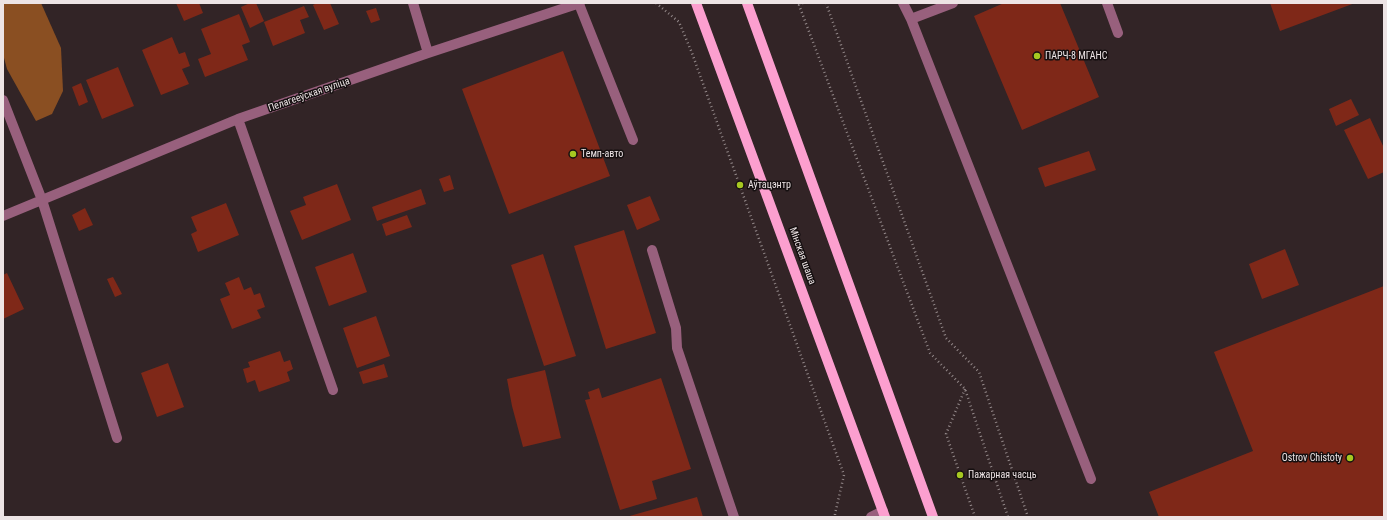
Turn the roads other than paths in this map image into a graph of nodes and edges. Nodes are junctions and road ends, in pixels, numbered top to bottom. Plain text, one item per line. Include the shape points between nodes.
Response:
1 (412, 3) edge
2 (579, 3) edge
3 (696, 3) edge
4 (747, 3) edge
5 (903, 3) edge
6 (953, 3) edge
7 (1107, 3) edge
8 (910, 19) junction
9 (1118, 33) dead end
10 (428, 53) junction
11 (3, 100) edge
12 (238, 119) junction
13 (632, 140) dead end
14 (42, 200) junction
15 (3, 216) edge
16 (652, 250) dead end
17 (333, 390) dead end
18 (117, 438) dead end
19 (1091, 479) dead end
20 (884, 514) edge
21 (734, 517) edge
22 (871, 517) edge
23 (933, 517) edge

1 - 10 street
2 - 10 street, Пелагееўская вуліца
2 - 13 street
3 - 20 main road, Мінская шаша
4 - 23 main road
5 - 8 street
6 - 8 street
7 - 9 street
8 - 19 street
10 - 12 street, Пелагееўская вуліца
11 - 14 street
12 - 14 street, Пелагееўская вуліца
12 - 17 street
14 - 15 street, Пелагееўская вуліца
14 - 18 street
16 - 21 street via 676,328 677,348
20 - 22 street

